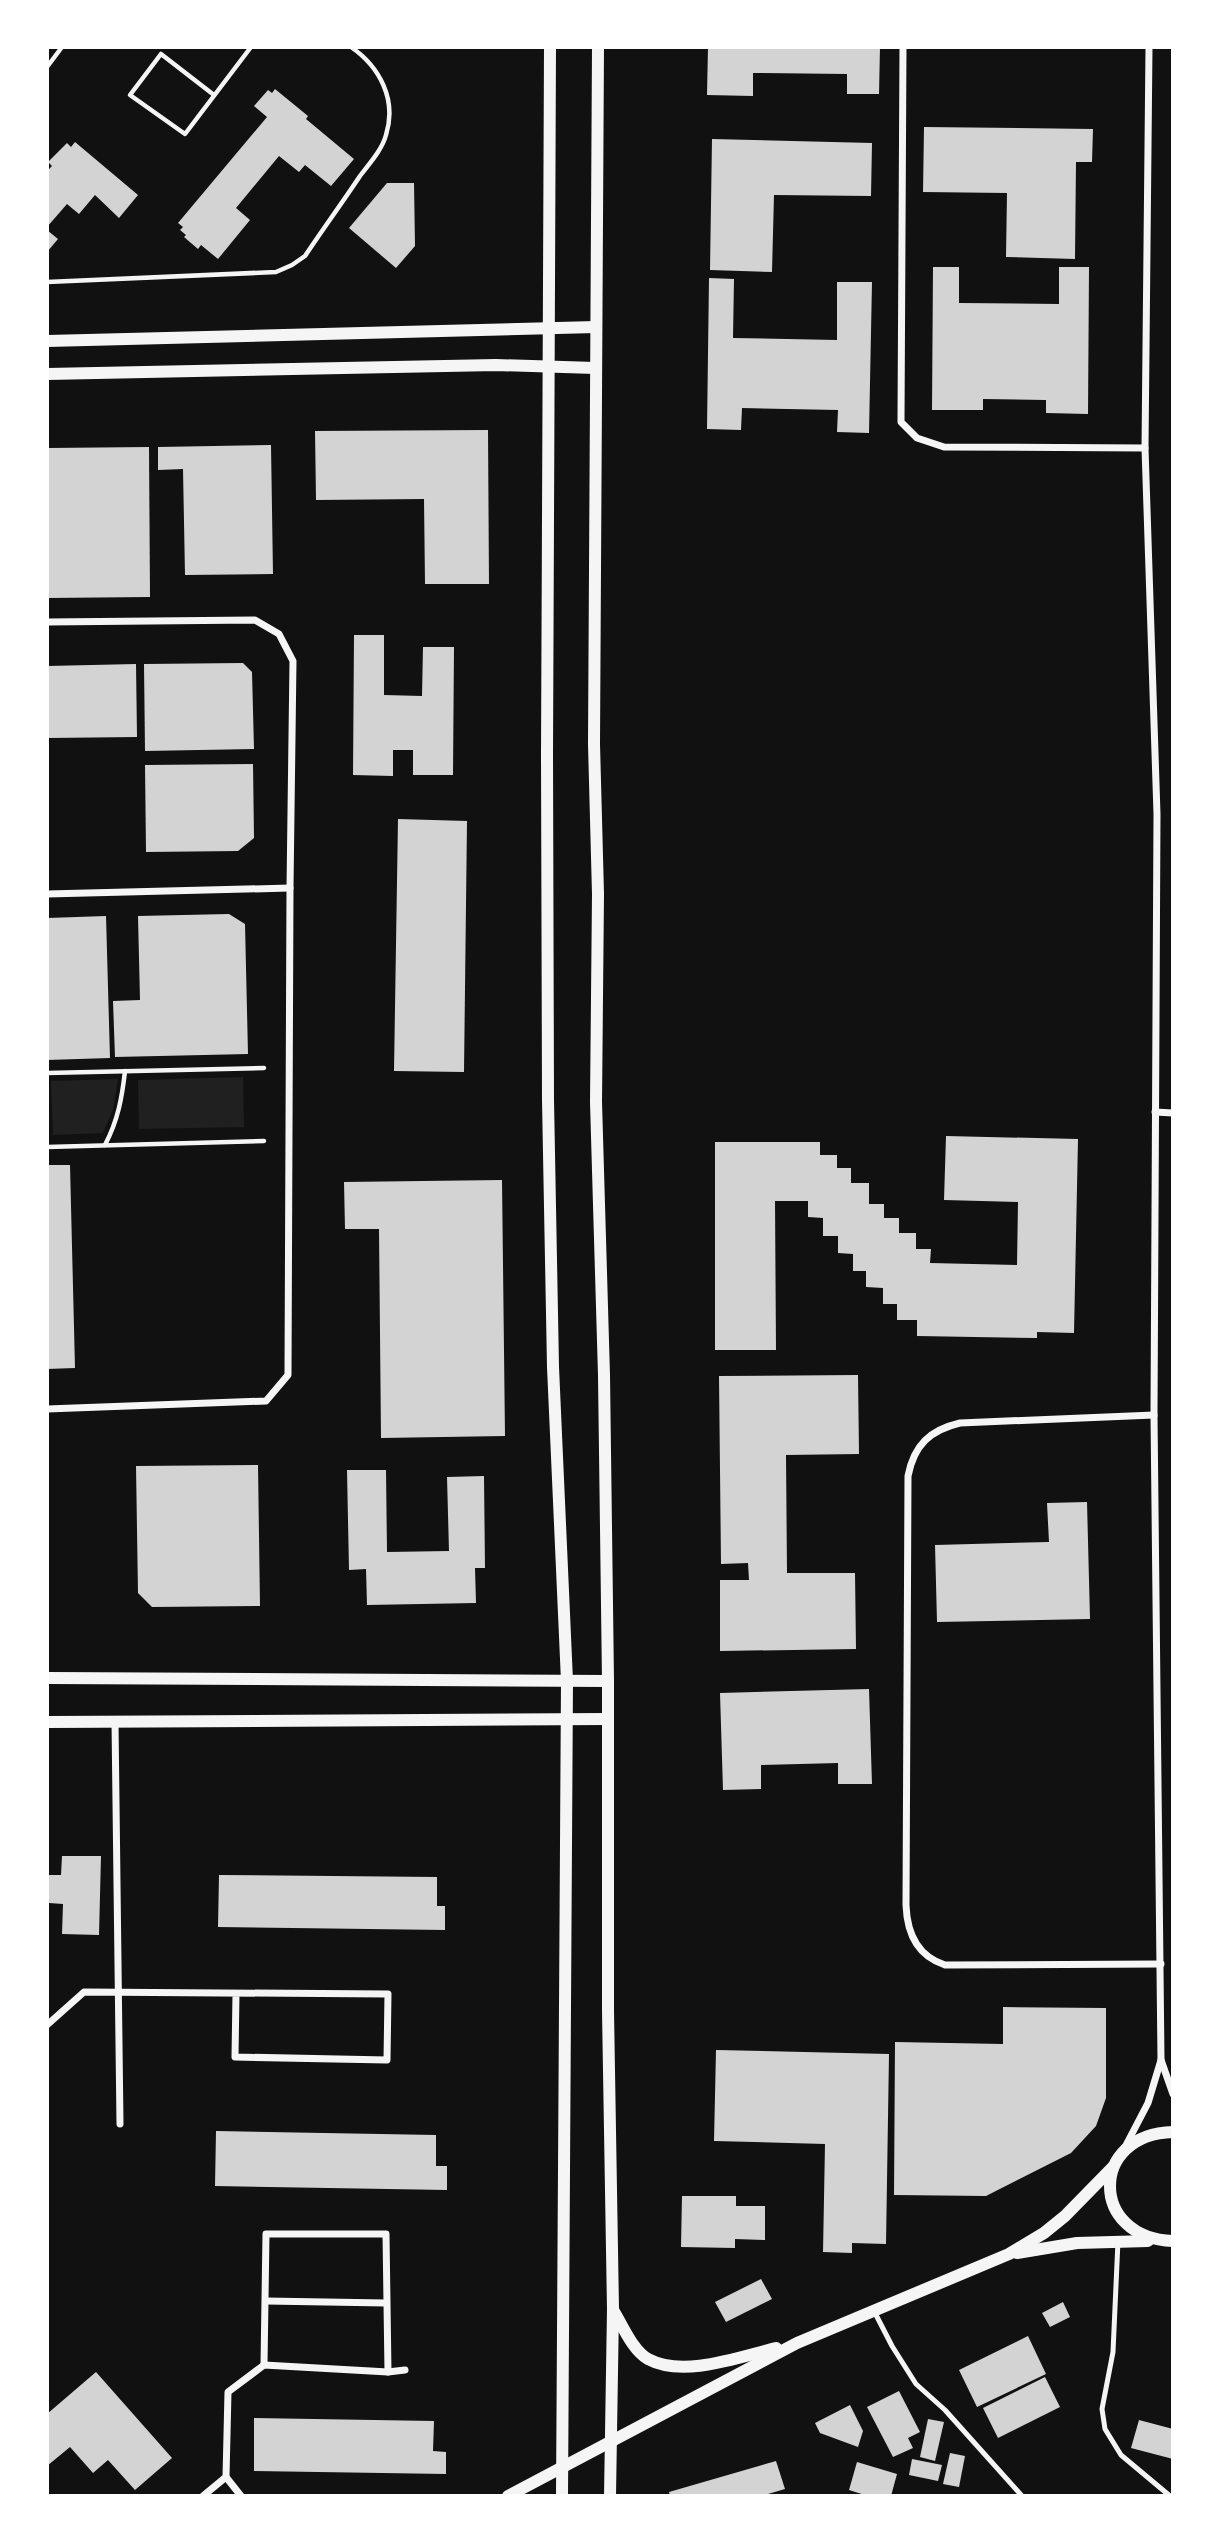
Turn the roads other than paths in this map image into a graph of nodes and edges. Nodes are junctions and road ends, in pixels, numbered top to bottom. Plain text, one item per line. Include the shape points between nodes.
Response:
1 (550, 47) edge
2 (598, 47) edge
3 (903, 47) edge
4 (1149, 47) edge
5 (549, 327) junction
6 (596, 327) junction
7 (47, 341) edge
8 (549, 365) junction
9 (595, 368) junction
10 (47, 374) edge
11 (1145, 448) junction
12 (47, 622) edge
13 (290, 888) junction
14 (47, 894) edge
15 (1155, 1112) junction
16 (1173, 1113) edge
17 (47, 1409) edge
18 (1154, 1415) junction
19 (47, 1678) edge
20 (567, 1681) junction
21 (608, 1681) junction
22 (608, 1719) junction
23 (565, 1720) junction
24 (47, 1722) edge
25 (115, 1722) junction
26 (1161, 1964) junction
27 (119, 1993) junction
28 (236, 1994) junction
29 (47, 2025) edge
30 (1161, 2060) junction
31 (1173, 2094) edge
32 (120, 2124) dead end
33 (1173, 2133) edge
34 (1123, 2151) junction
35 (1113, 2168) junction
36 (1154, 2240) junction
37 (1118, 2241) junction
38 (1173, 2241) edge
39 (1009, 2254) junction
40 (266, 2301) junction
41 (386, 2303) junction
42 (613, 2309) junction
43 (874, 2311) junction
44 (797, 2343) junction
45 (264, 2365) junction
46 (405, 2370) dead end
47 (388, 2372) junction
48 (610, 2440) junction
49 (560, 2469) junction
50 (226, 2477) junction
51 (203, 2496) edge
52 (241, 2496) edge
53 (508, 2496) edge
54 (562, 2496) edge
55 (610, 2496) edge
56 (1023, 2496) edge
57 (1170, 2496) edge

1 - 5 street
2 - 6 street
3 - 11 street via 901,422 917,438 944,447
4 - 11 street
5 - 6 street
5 - 7 street
5 - 8 street
6 - 9 street
8 - 9 street
8 - 10 street
8 - 20 street via 548,1100 553,1367
9 - 21 street via 596,1102
11 - 15 street via 1157,814
12 - 13 street via 255,620 279,634 293,661
13 - 14 street
13 - 17 street via 288,1375 267,1401
15 - 16 street
15 - 18 street
18 - 26 street
18 - 26 street via 960,1423 927,1436 911,1460 906,1913 916,1945 934,1962 945,1965
19 - 20 street
20 - 21 street
20 - 23 street
21 - 22 street
22 - 23 street
22 - 42 street
23 - 25 street
23 - 49 street
24 - 25 street
25 - 27 street
26 - 30 street
27 - 28 street
27 - 29 street via 84,1992
27 - 32 street
28 - 28 street via 388,1994 387,2060 235,2057
30 - 31 street
30 - 34 street via 1148,2103
33 - 34 street via 1137,2139
34 - 35 street
35 - 36 street via 1113,2205 1122,2221 1137,2234
35 - 39 street via 1065,2216
36 - 37 street
36 - 38 street
37 - 39 street
37 - 57 lane via 1113,2352 1102,2409 1105,2429 1121,2455
39 - 43 street
40 - 41 street
40 - 41 street via 266,2234 386,2234
40 - 45 street
41 - 47 street
42 - 44 street via 646,2358 671,2365 695,2367
42 - 48 street
43 - 44 street
43 - 56 lane via 916,2384
44 - 48 street
45 - 47 street
45 - 50 street via 228,2392
46 - 47 street
48 - 49 street
48 - 55 street
49 - 53 street
49 - 54 street
50 - 51 street
50 - 52 street

